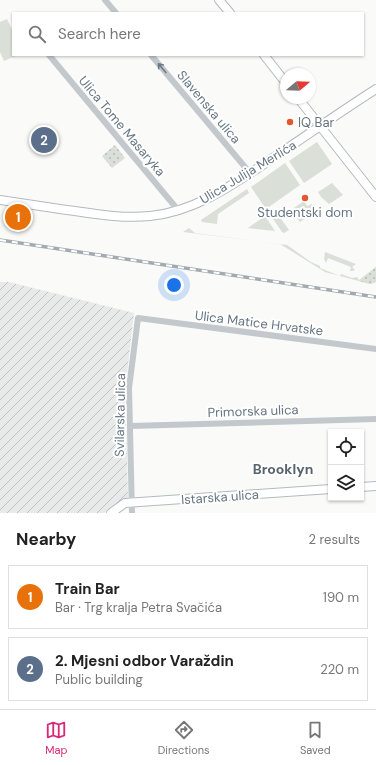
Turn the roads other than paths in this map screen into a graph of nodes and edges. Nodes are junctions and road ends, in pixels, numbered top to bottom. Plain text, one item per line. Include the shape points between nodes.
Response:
1 (105, 0) edge
2 (220, 0) edge
3 (115, 12) edge
4 (229, 12) edge
5 (50, 56) edge
6 (152, 56) edge
7 (265, 56) edge
8 (280, 75) edge
9 (376, 89) edge
10 (303, 104) edge
11 (320, 126) junction
12 (250, 173) junction
13 (376, 197) edge
14 (0, 200) edge
15 (178, 210) junction
16 (138, 318) joint
17 (376, 349) edge
18 (376, 419) edge
19 (130, 426) junction
20 (376, 486) edge
21 (364, 487) edge
22 (328, 489) edge
23 (131, 503) junction
24 (111, 513) edge
25 (132, 513) edge

1 - 3 street
2 - 4 street
5 - 15 street, Ulica Tome Masaryka
12 -> 6 street, Slavenska ulica
7 - 8 street
9 - 11 street, Ulica Julija Merlića
10 - 11 street
11 - 12 street, Ulica Julija Merlića
11 - 13 street
12 - 15 street, Ulica Julija Merlića via 217,193
14 - 15 street, Ulica Julija Merlića via 133,217 159,215
16 - 17 street, Ulica Matice Hrvatske
16 - 19 street, Svilarska ulica via 129,388
18 - 19 street, Primorska ulica
19 - 23 street, Svilarska ulica
20 - 21 street
22 - 23 street, Istarska ulica
23 - 24 street, Istarska ulica via 125,503
23 - 25 street, Svilarska ulica

